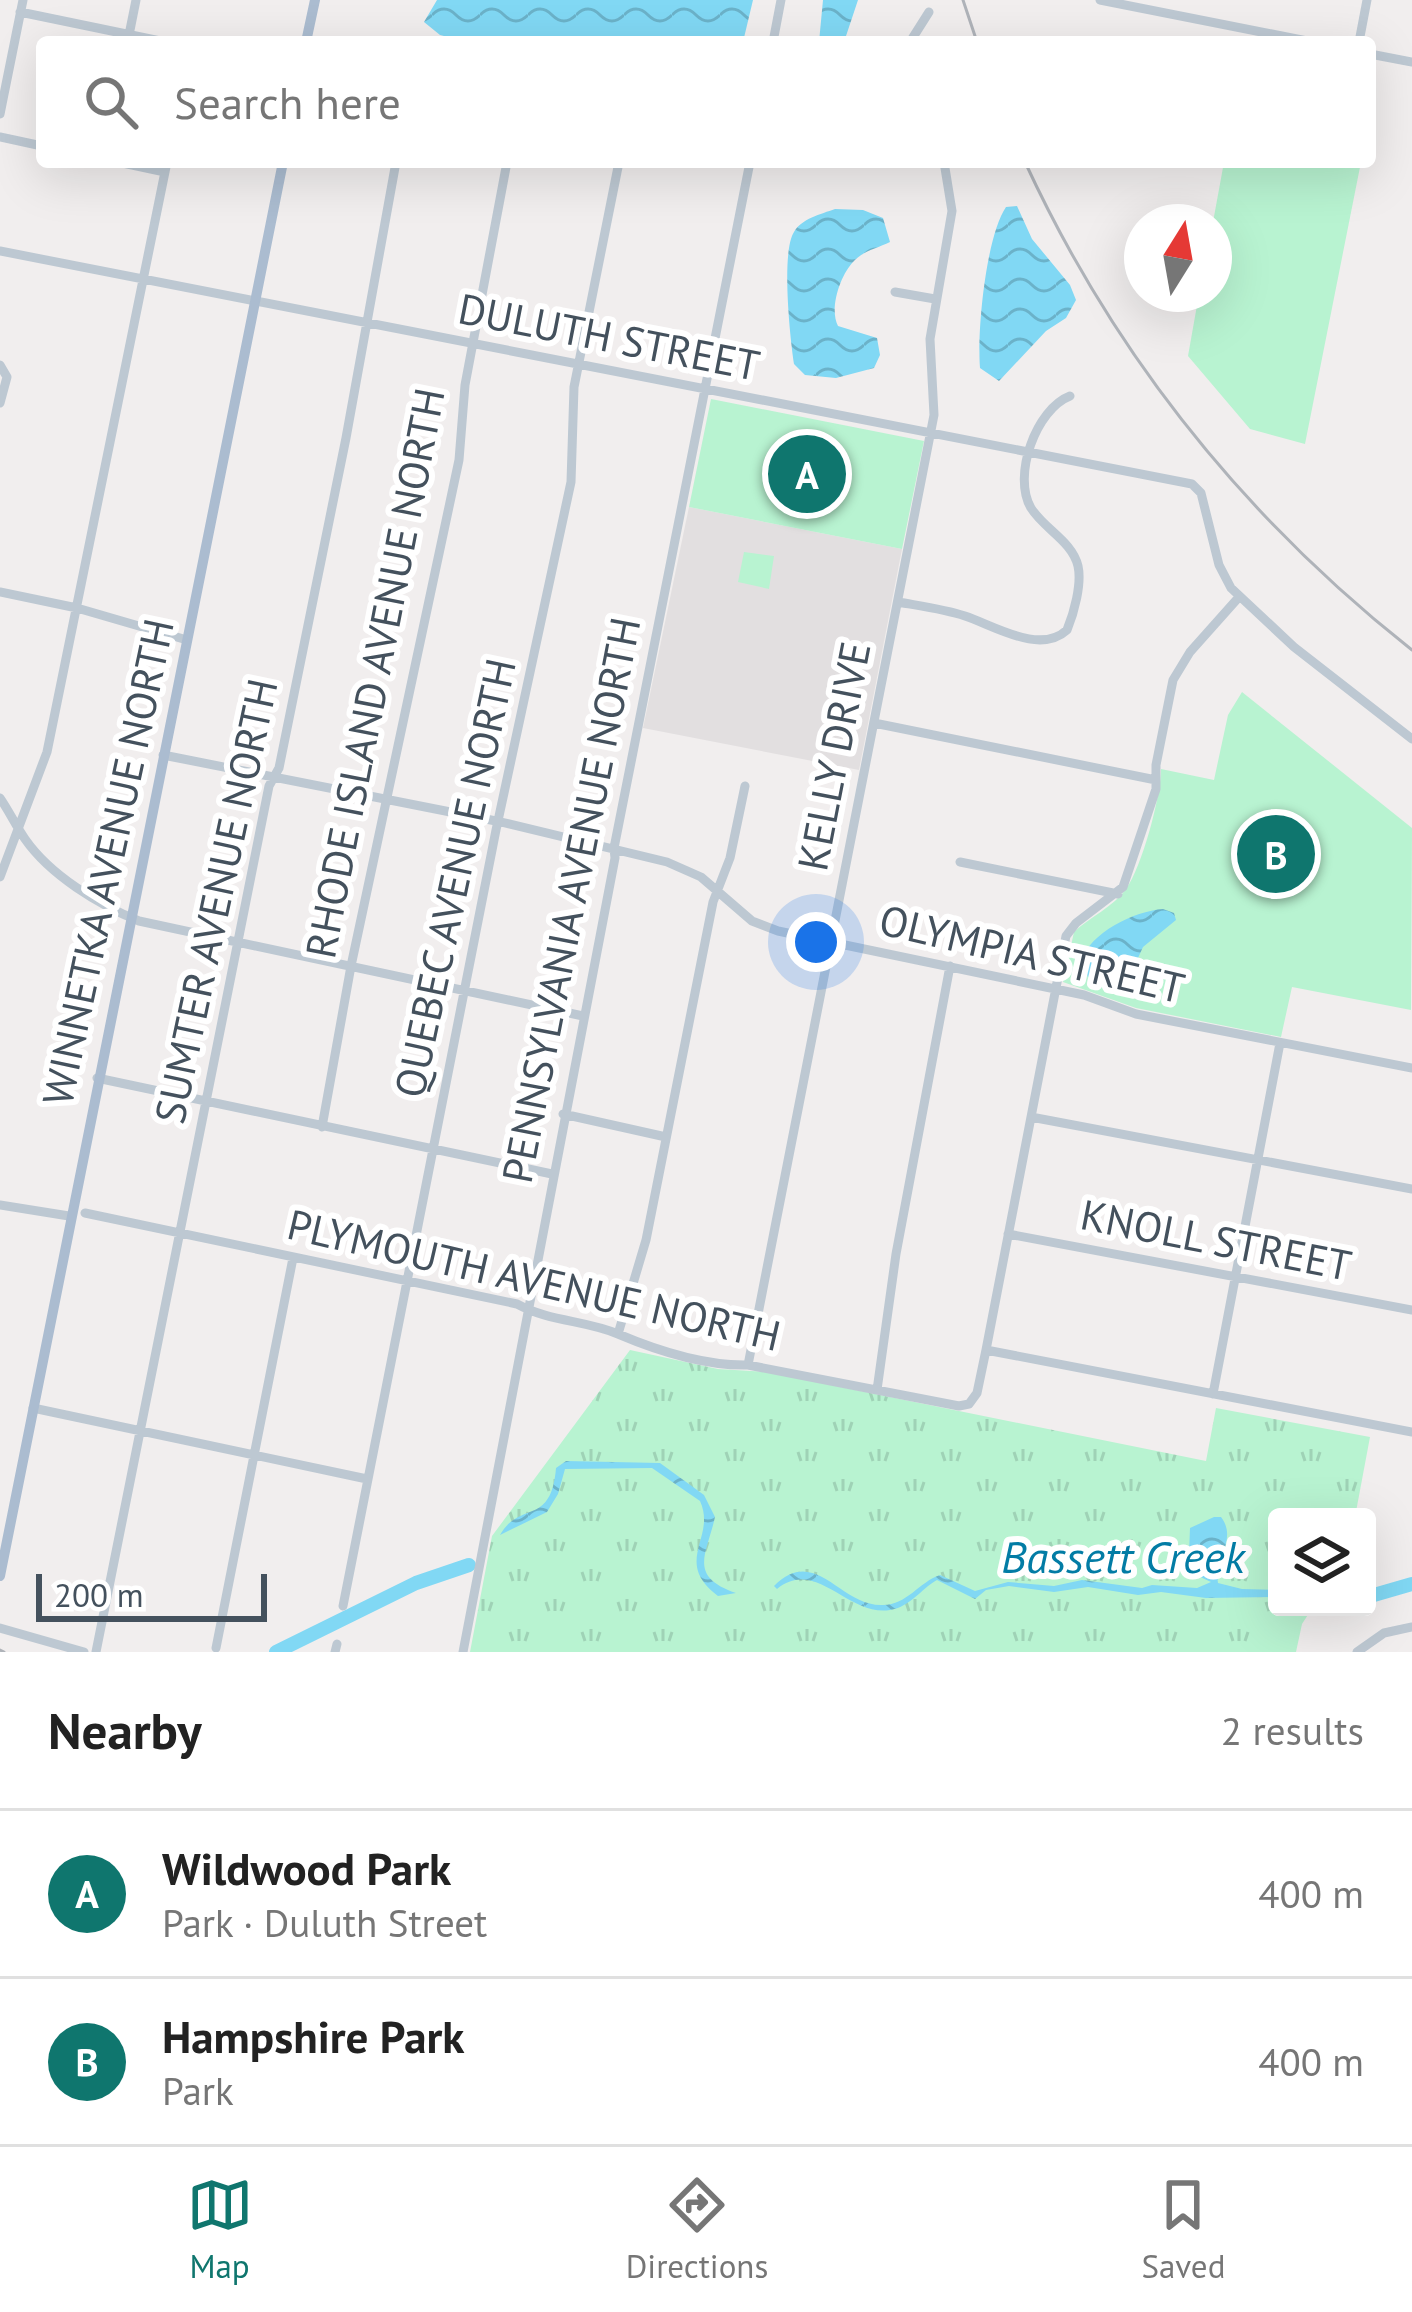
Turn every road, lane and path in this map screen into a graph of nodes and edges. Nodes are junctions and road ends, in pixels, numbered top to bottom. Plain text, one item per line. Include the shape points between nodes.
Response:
1 (136, 0) edge
2 (315, 0) edge
3 (781, 0) edge
4 (1100, 0) edge
5 (1367, 0) edge
6 (21, 6) edge
7 (929, 12) dead end
8 (129, 34) junction
9 (138, 36) edge
10 (307, 36) edge
11 (774, 36) edge
12 (914, 36) edge
13 (1282, 36) edge
14 (1360, 36) edge
15 (1376, 55) edge
16 (1412, 62) edge
17 (0, 114) edge
18 (0, 137) edge
19 (36, 145) edge
20 (166, 168) edge
21 (282, 168) edge
22 (395, 168) edge
23 (506, 168) edge
24 (618, 168) edge
25 (749, 168) edge
26 (945, 168) edge
27 (0, 250) edge
28 (144, 281) junction
29 (895, 292) dead end
30 (935, 299) junction
31 (255, 303) junction
32 (364, 323) junction
33 (472, 344) junction
34 (580, 365) junction
35 (2, 366) edge
36 (705, 389) junction
37 (1070, 396) dead end
38 (0, 403) edge
39 (931, 433) junction
40 (1030, 453) junction
41 (0, 592) edge
42 (1239, 597) junction
43 (898, 602) junction
44 (77, 608) junction
45 (187, 640) junction
46 (874, 723) junction
47 (1412, 739) edge
48 (163, 755) junction
49 (274, 778) junction
50 (1156, 780) junction
51 (745, 786) dead end
52 (0, 798) edge
53 (388, 800) junction
54 (501, 822) junction
55 (19, 827) junction
56 (614, 848) junction
57 (960, 862) dead end
58 (0, 877) edge
59 (717, 891) junction
60 (1118, 894) junction
61 (130, 917) junction
62 (238, 942) junction
63 (831, 942) junction
64 (351, 966) junction
65 (950, 966) junction
66 (1055, 989) junction
67 (464, 990) junction
68 (583, 1016) junction
69 (1280, 1043) junction
70 (1412, 1068) edge
71 (97, 1078) junction
72 (207, 1101) junction
73 (563, 1114) junction
74 (1031, 1117) junction
75 (322, 1126) junction
76 (666, 1137) junction
77 (433, 1149) junction
78 (1258, 1160) junction
79 (552, 1174) junction
80 (1412, 1190) edge
81 (0, 1205) edge
82 (85, 1213) dead end
83 (69, 1216) junction
84 (180, 1233) junction
85 (1008, 1234) junction
86 (293, 1258) junction
87 (1235, 1277) junction
88 (406, 1281) junction
89 (526, 1309) junction
90 (1412, 1310) edge
91 (618, 1334) junction
92 (986, 1350) junction
93 (748, 1365) junction
94 (877, 1390) junction
95 (1213, 1394) junction
96 (33, 1408) junction
97 (141, 1431) junction
98 (1412, 1432) edge
99 (253, 1454) junction
100 (368, 1479) junction
101 (3, 1550) edge
102 (0, 1576) edge
103 (343, 1606) dead end
104 (1412, 1627) edge
105 (0, 1628) edge
106 (216, 1648) dead end
107 (84, 1652) edge
108 (96, 1652) edge
109 (463, 1652) edge
110 (1357, 1652) edge

1 - 8 street
2 - 10 main road
3 - 11 street
4 - 13 street
5 - 14 street
6 - 8 street
6 - 17 street
7 - 12 street
8 - 9 street
15 - 16 street
18 - 19 street
20 - 28 street
21 - 31 main road, WINNETKA AVENUE NORTH
22 - 32 street, SUMTER AVENUE NORTH
23 - 33 street, RHODE ISLAND AVENUE NORTH
24 - 34 street, QUEBEC AVENUE NORTH
25 - 36 street, PENNSYLVANIA AVENUE NORTH
26 - 30 street, KELLY DRIVE via 952,211
27 - 28 street, DULUTH STREET
28 - 31 street, DULUTH STREET
28 - 44 street
29 - 30 street
30 - 39 street, KELLY DRIVE
31 - 32 street, DULUTH STREET
31 - 45 main road, WINNETKA AVENUE NORTH
32 - 33 street, DULUTH STREET
32 - 49 street, SUMTER AVENUE NORTH
33 - 34 street, DULUTH STREET
33 - 53 street, RHODE ISLAND AVENUE NORTH via 459,460
34 - 36 street, DULUTH STREET
34 - 54 street, QUEBEC AVENUE NORTH via 571,482
35 - 38 street
36 - 39 street, DULUTH STREET
36 - 56 street, PENNSYLVANIA AVENUE NORTH
37 - 40 street via 1045,412
39 - 40 street, DULUTH STREET
39 - 43 street, KELLY DRIVE
40 - 42 street, DULUTH STREET via 1192,484 1202,494 1224,578
40 - 43 street via 1030,507 1078,565 1067,630 1046,640
41 - 44 street
42 - 47 street
42 - 50 street via 1173,680
43 - 46 street, KELLY DRIVE
44 - 45 street
44 - 55 street via 47,752
45 - 48 main road, WINNETKA AVENUE NORTH
46 - 50 street
46 - 63 street, KELLY DRIVE
48 - 49 street, OLYMPIA STREET
48 - 61 main road, WINNETKA AVENUE NORTH
49 - 53 street, OLYMPIA STREET
49 - 62 street, SUMTER AVENUE NORTH
50 - 60 street
51 - 59 street
52 - 55 street
53 - 54 street, OLYMPIA STREET
53 - 64 street, RHODE ISLAND AVENUE NORTH
54 - 56 street, OLYMPIA STREET
54 - 67 street, QUEBEC AVENUE NORTH
55 - 58 street
55 - 61 street via 58,871
56 - 59 street, OLYMPIA STREET via 691,870
56 - 68 street, PENNSYLVANIA AVENUE NORTH
57 - 60 street
59 - 63 street, OLYMPIA STREET via 764,927
59 - 76 street
60 - 66 street via 1070,928
61 - 62 street
61 - 71 main road, WINNETKA AVENUE NORTH
62 - 64 street
62 - 72 street, SUMTER AVENUE NORTH
63 - 65 street, OLYMPIA STREET
63 - 93 street, KELLY DRIVE
64 - 67 street
64 - 75 street, RHODE ISLAND AVENUE NORTH
65 - 66 street, OLYMPIA STREET
65 - 94 street
66 - 69 street, OLYMPIA STREET
66 - 74 street
67 - 68 street
67 - 77 street, QUEBEC AVENUE NORTH
68 - 73 street, PENNSYLVANIA AVENUE NORTH
69 - 70 street, OLYMPIA STREET
69 - 78 street
71 - 72 street
71 - 83 main road, WINNETKA AVENUE NORTH
72 - 75 street
72 - 84 street, SUMTER AVENUE NORTH
73 - 76 street
73 - 79 street, PENNSYLVANIA AVENUE NORTH
74 - 78 street
74 - 85 street
75 - 77 street
76 - 91 street
77 - 79 street
77 - 88 street, QUEBEC AVENUE NORTH
78 - 80 street
78 - 87 street
79 - 89 street, PENNSYLVANIA AVENUE NORTH
81 - 83 street
82 - 84 street, PLYMOUTH AVENUE NORTH
83 - 96 main road, WINNETKA AVENUE NORTH
84 - 86 street, PLYMOUTH AVENUE NORTH
84 - 97 street, SUMTER AVENUE NORTH
85 - 87 street, KNOLL STREET
85 - 92 street
86 - 88 street, PLYMOUTH AVENUE NORTH
86 - 99 street
87 - 90 street, KNOLL STREET
87 - 95 street
88 - 89 street, PLYMOUTH AVENUE NORTH
88 - 100 street, QUEBEC AVENUE NORTH
89 - 91 street, PLYMOUTH AVENUE NORTH
89 - 109 street, PENNSYLVANIA AVENUE NORTH
91 - 93 street, PLYMOUTH AVENUE NORTH via 722,1366
92 - 94 street, PLYMOUTH AVENUE NORTH via 969,1404
92 - 95 street
93 - 94 street, PLYMOUTH AVENUE NORTH
95 - 98 street
96 - 97 street
96 - 101 main road, WINNETKA AVENUE NORTH
97 - 99 street
97 - 108 street, SUMTER AVENUE NORTH
99 - 100 street
99 - 106 street
100 - 103 street, QUEBEC AVENUE NORTH
101 - 102 main road, WINNETKA AVENUE NORTH
104 - 110 street via 1384,1633
105 - 107 street

